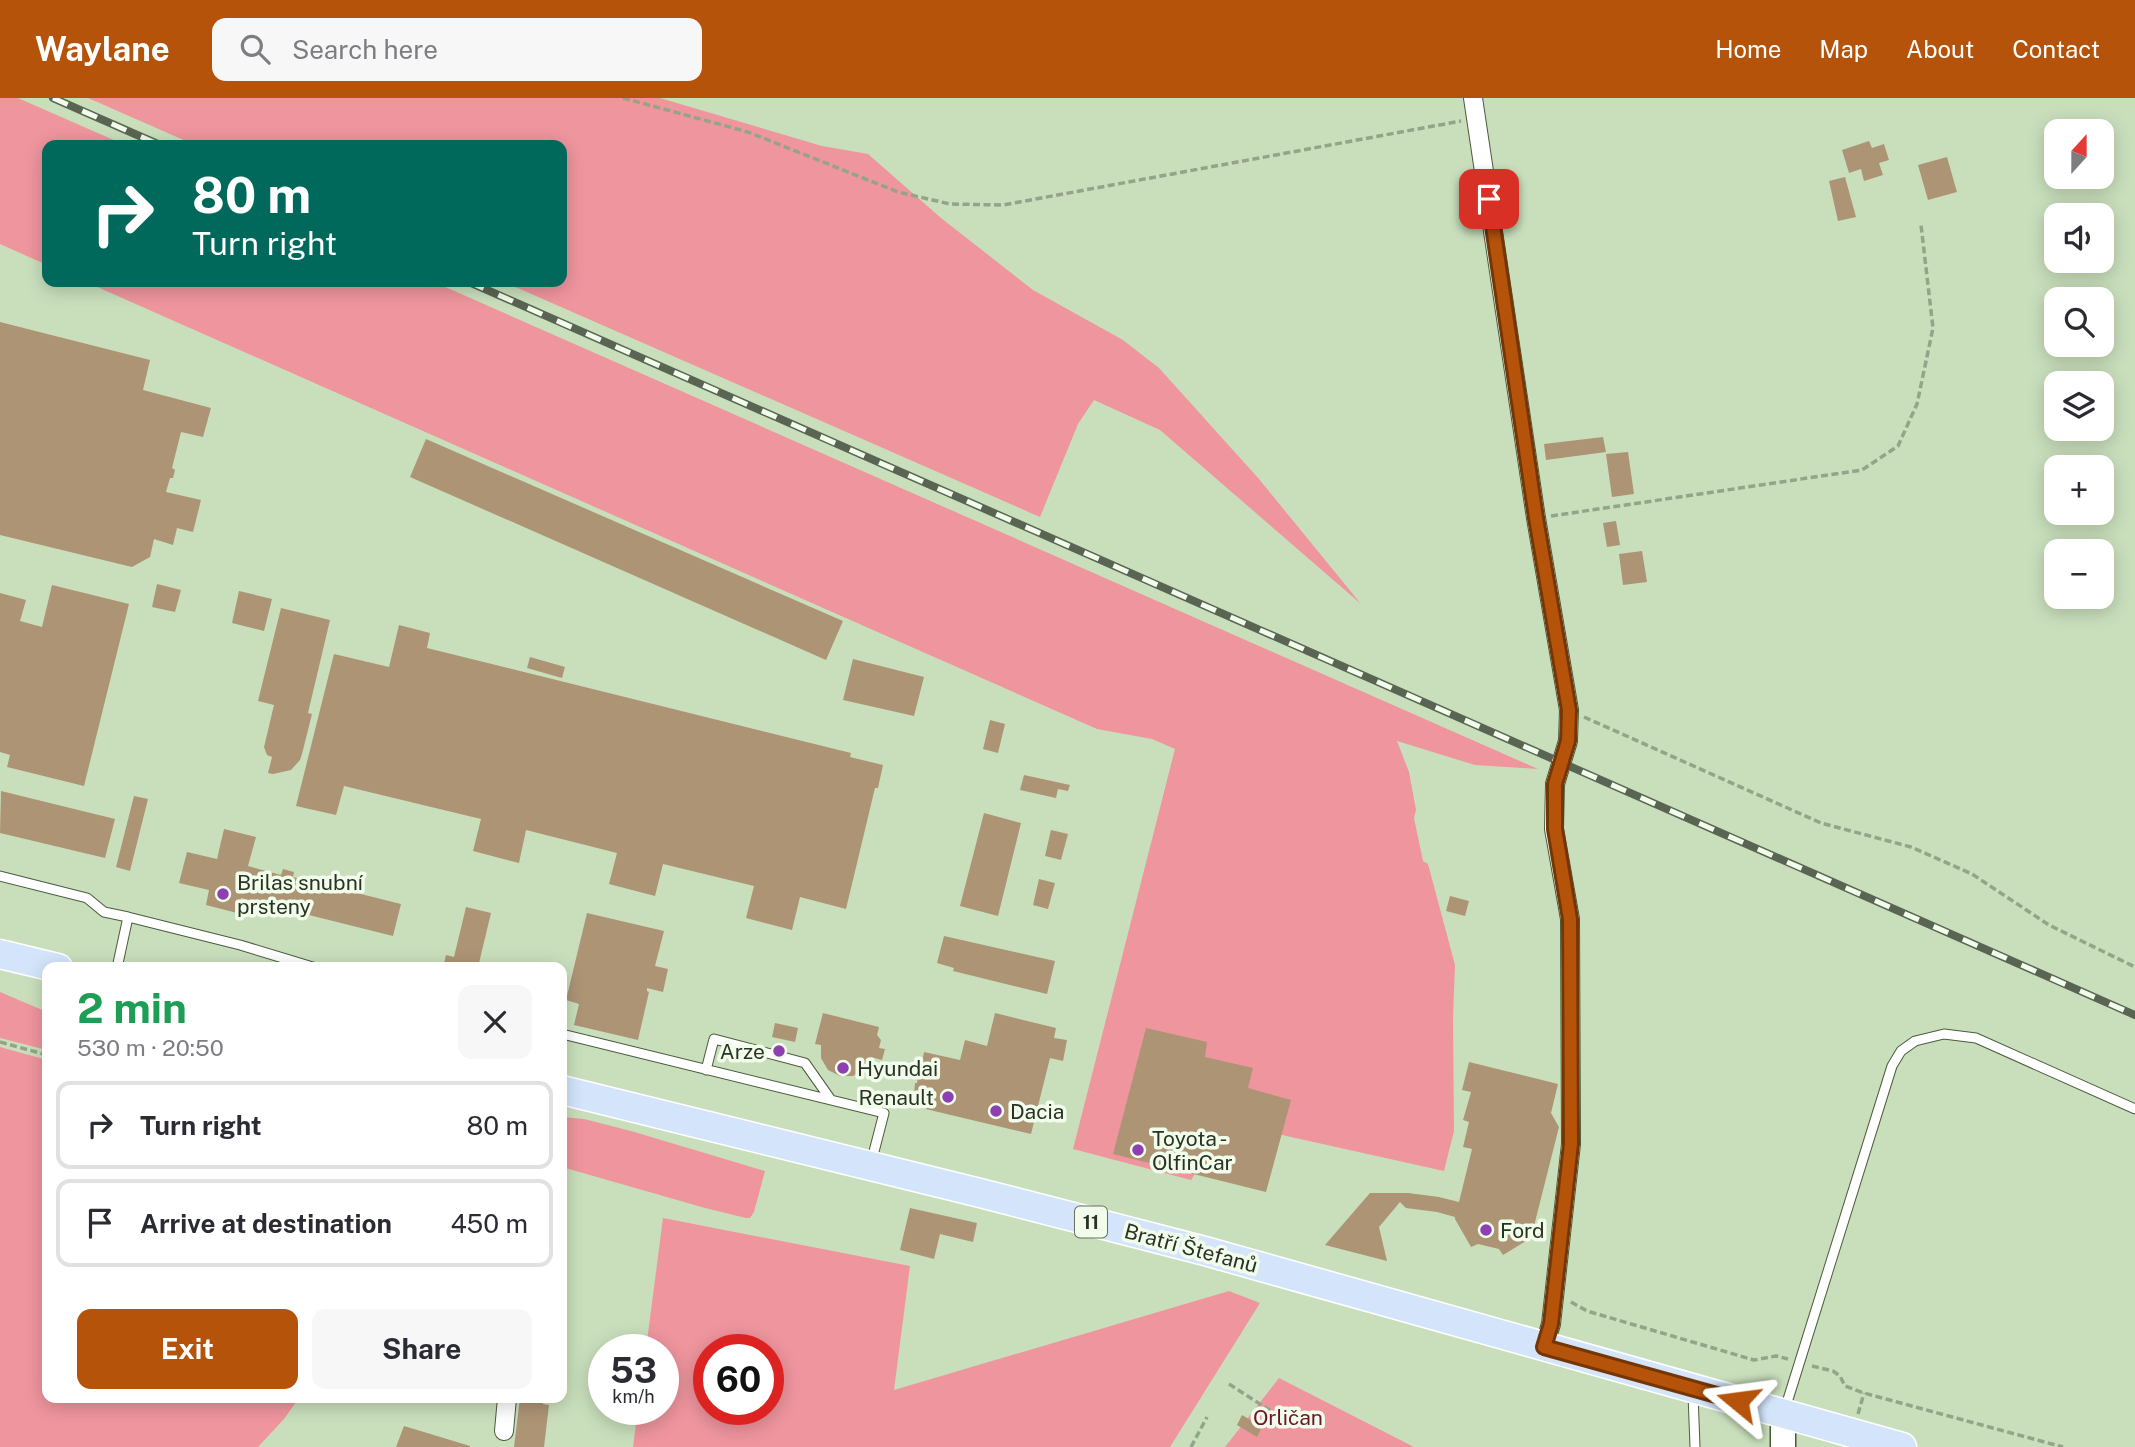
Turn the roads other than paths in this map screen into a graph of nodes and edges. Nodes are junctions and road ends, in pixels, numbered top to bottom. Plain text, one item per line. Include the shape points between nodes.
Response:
1 (1473, 98) edge
2 (0, 876) edge
3 (128, 917) junction
4 (0, 954) edge
5 (118, 962) edge
6 (296, 962) edge
7 (42, 964) edge
8 (567, 1035) edge
9 (706, 1070) junction
10 (567, 1091) edge
11 (831, 1100) junction
12 (2135, 1109) edge
13 (870, 1166) junction
14 (1544, 1347) junction
15 (1692, 1388) junction
16 (507, 1403) edge
17 (1783, 1414) junction
18 (504, 1431) dead end
19 (1695, 1447) edge
20 (1783, 1447) edge
21 (1902, 1447) edge

1 - 14 street via 1569,710 1568,741 1555,784 1555,829 1570,919 1571,1144 1551,1324
2 - 3 lane via 87,898 104,912
3 - 5 lane
3 - 6 lane
4 - 7 main road
8 - 9 lane
9 - 11 lane
9 - 11 lane via 714,1039 805,1063
10 - 13 main road, Bratří Štefanů / 11
11 - 13 lane via 884,1113
12 - 17 lane via 1976,1038 1944,1034 1915,1041 1901,1051 1892,1066
13 - 14 main road, Bratří Štefanů / 11 via 1205,1251
14 - 15 main road, Bratří Štefanů / 11
15 - 17 main road, Bratří Štefanů / 11
15 - 19 lane
16 - 18 street
17 - 20 street
17 - 21 main road, 11

